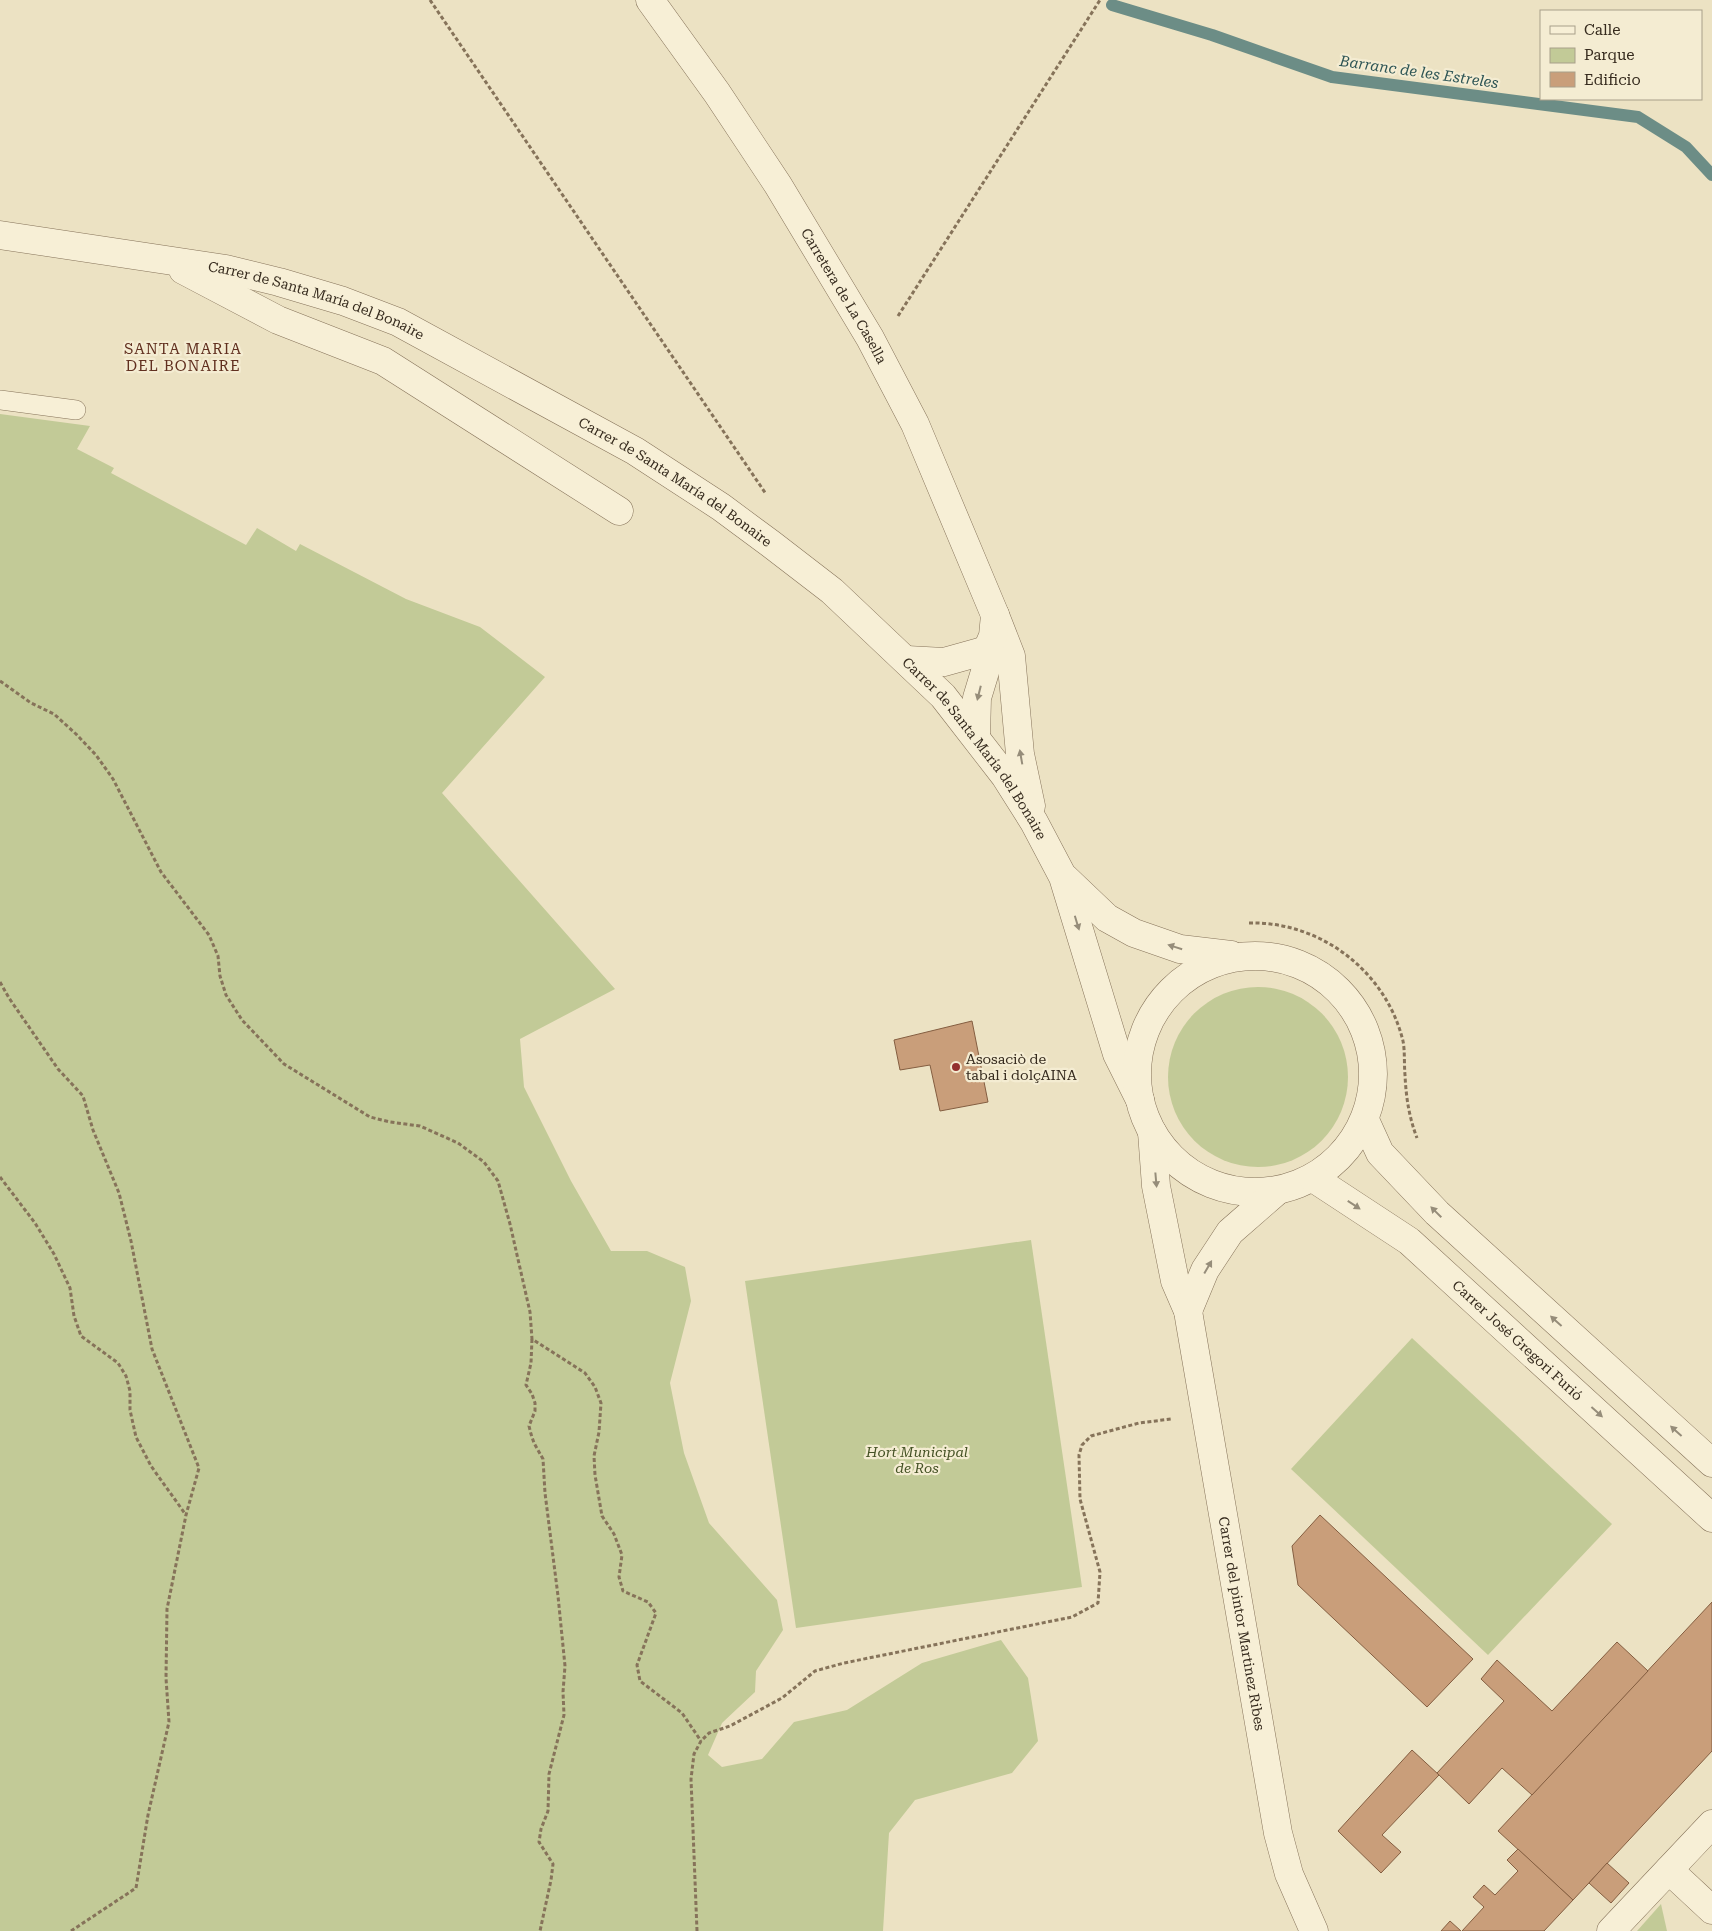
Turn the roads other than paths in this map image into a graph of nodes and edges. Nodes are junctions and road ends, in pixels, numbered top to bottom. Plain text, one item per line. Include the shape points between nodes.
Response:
1 (650, 0) edge
2 (0, 235) edge
3 (164, 260) junction
4 (0, 400) edge
5 (76, 410) dead end
6 (619, 510) dead end
7 (996, 615) junction
8 (987, 650) junction
9 (907, 660) junction
10 (976, 737) junction
11 (1034, 822) junction
12 (1063, 877) junction
13 (1240, 956) junction
14 (1140, 1100) junction
15 (1365, 1120) junction
16 (1152, 1132) junction
17 (1313, 1178) junction
18 (1277, 1191) junction
19 (1188, 1311) junction
20 (1712, 1463) edge
21 (1712, 1518) edge
22 (1712, 1824) edge
23 (1669, 1870) junction
24 (1712, 1910) edge
25 (1314, 1931) edge
26 (1611, 1931) edge

1 - 7 street, Carretera de La Casella via 778,184 870,338 915,424
2 - 3 street, Carrer de Santa María del Bonaire
3 - 6 street, Carrer de Santa María del Bonaire via 278,320 383,361
3 - 9 street, Carrer de Santa María del Bonaire via 226,269 278,282 343,301 398,322 635,451 714,502 832,590
4 - 5 lane
7 - 8 street
11 -> 7 street, Carretera de La Casella via 1020,754 1011,656
8 - 9 street via 944,662
8 -> 10 street via 987,665 977,698
9 - 10 street, Carrer de Santa María del Bonaire via 943,696
10 - 11 street, Carrer de Santa María del Bonaire
11 - 12 street, Carrer de Santa María del Bonaire
13 -> 12 street, Carrer de Santa María del Bonaire via 1180,949 1134,933 1107,918
12 -> 14 street, Carrer de Santa María del Bonaire via 1117,1054
13 - 14 street via 1203,968 1170,991 1148,1023 1138,1061
13 - 15 street, Carrer de Santa María del Bonaire via 1281,959 1319,974 1350,1002 1369,1039 1374,1080
14 - 16 street
15 - 17 street via 1343,1154
20 -> 15 street via 1437,1213 1380,1152
16 - 18 street via 1173,1160 1201,1180 1238,1191
16 -> 19 street, Carrer del pintor Martinez Ribes via 1156,1186 1175,1281
17 - 18 street
17 -> 21 street, Carrer José Gregori Furió via 1410,1241
19 -> 18 street via 1205,1270 1230,1232
19 - 25 street, Carrer del pintor Martinez Ribes via 1278,1833 1289,1874
22 - 23 street
23 - 24 street
23 - 26 street

